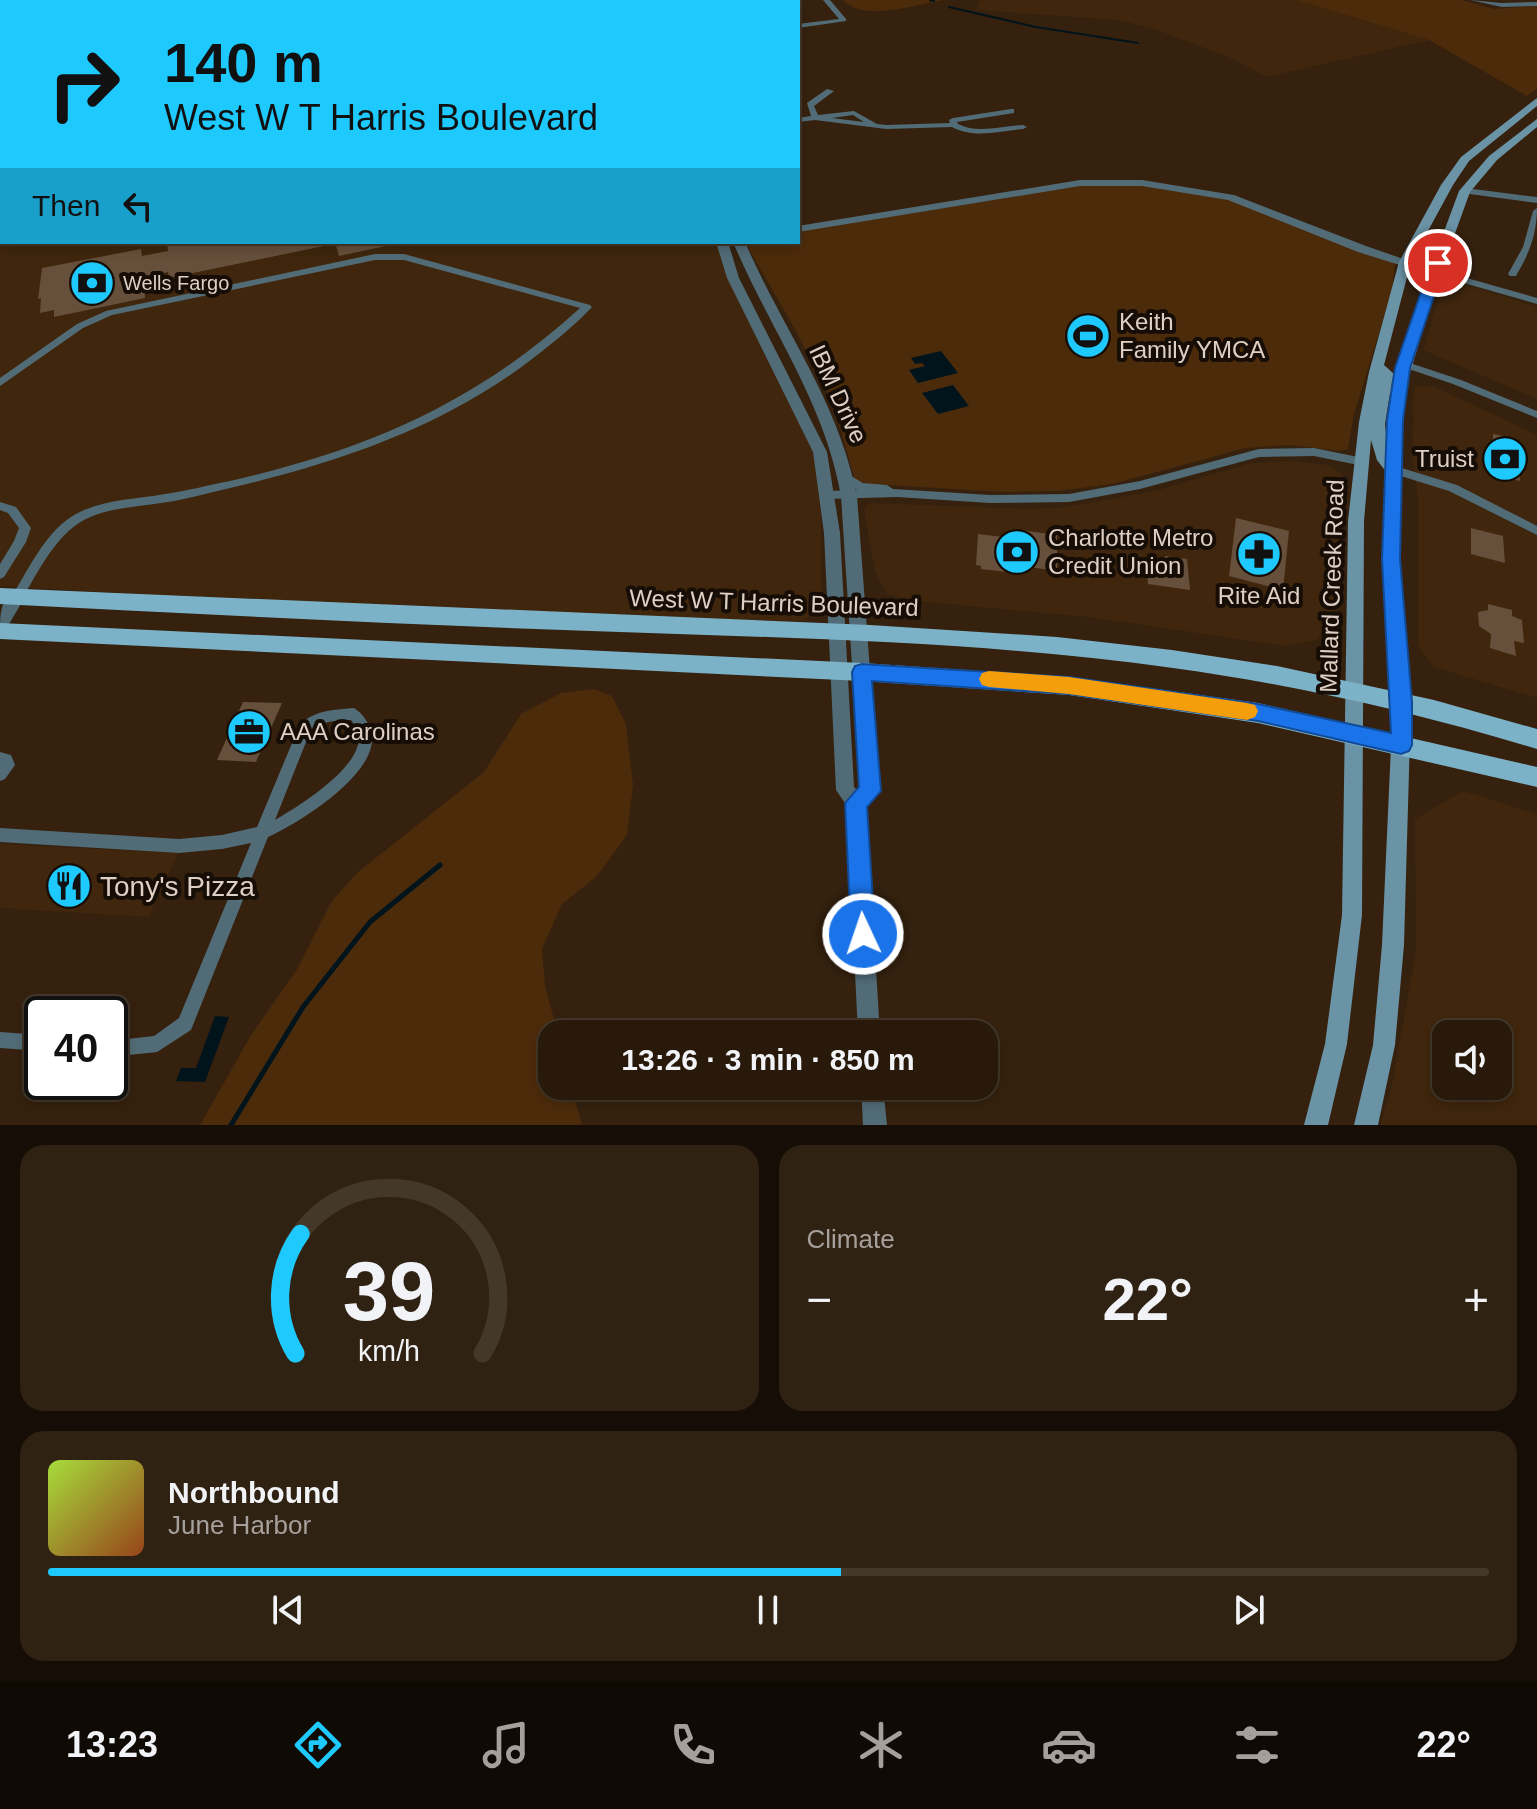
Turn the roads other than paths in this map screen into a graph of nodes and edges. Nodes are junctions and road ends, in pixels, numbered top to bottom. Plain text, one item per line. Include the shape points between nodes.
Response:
1 (826, 0) edge
2 (1473, 0) edge
3 (1537, 4) edge
4 (800, 26) edge
5 (834, 92) dead end
6 (1537, 101) edge
7 (1011, 111) dead end
8 (813, 116) junction
9 (800, 119) edge
10 (1537, 122) edge
11 (954, 125) junction
12 (800, 126) edge
13 (1023, 127) dead end
14 (1465, 191) junction
15 (1537, 200) edge
16 (1537, 211) edge
17 (800, 229) edge
18 (1533, 238) edge
19 (723, 244) edge
20 (740, 244) edge
21 (1525, 251) junction
22 (1537, 254) edge
23 (1405, 262) junction
24 (1435, 272) junction
25 (1513, 274) dead end
26 (1537, 301) edge
27 (1404, 364) junction
28 (1378, 365) junction
29 (0, 383) edge
30 (1537, 415) edge
31 (1363, 462) junction
32 (1392, 469) junction
33 (846, 477) junction
34 (897, 493) junction
35 (828, 495) junction
36 (849, 496) junction
37 (0, 506) edge
38 (1537, 531) edge
39 (0, 574) edge
40 (8, 597) edge
41 (0, 624) edge
42 (0, 631) edge
43 (836, 631) junction
44 (859, 633) junction
45 (838, 672) junction
46 (862, 672) junction
47 (1354, 690) junction
48 (1402, 702) junction
49 (1355, 734) junction
50 (1537, 739) edge
51 (1401, 745) junction
52 (0, 758) edge
53 (0, 775) edge
54 (1537, 777) edge
55 (856, 803) junction
56 (263, 832) junction
57 (0, 835) edge
58 (868, 1020) edge
59 (0, 1040) edge
60 (24, 1042) edge
61 (128, 1049) edge
62 (873, 1100) edge
63 (875, 1125) edge
64 (1316, 1125) edge
65 (1366, 1125) edge

1 - 4 street via 844,20
2 - 3 street
5 - 8 street
6 - 23 main road, Mallard Creek Road via 1465,159
7 - 11 street via 956,117
8 - 9 street
8 - 11 street via 880,127
8 - 12 street
10 - 14 main road via 1493,158
11 - 13 street via 969,131
14 - 15 street
14 - 24 main road
16 - 18 street
17 - 23 street via 1080,183 1142,183 1230,197
18 - 21 street
19 - 35 street, IBM Drive via 744,303 811,428
20 - 33 street, IBM Drive via 832,425
21 - 22 street
21 - 25 street
23 - 24 street
23 - 28 main road, Mallard Creek Road
24 - 26 street
24 - 27 main road
27 - 30 street
27 - 32 main road
28 - 31 main road, Mallard Creek Road
28 - 32 main road via 1387,374 1380,454
29 - 40 street via 72,331 109,313 375,257 404,257 587,307 529,359 458,403 373,442 274,473 85,514 55,537
31 - 34 street via 1282,450 1069,498
31 - 47 main road, Mallard Creek Road via 1356,521
32 - 38 street via 1453,488
32 - 48 main road via 1391,559
33 - 34 street via 860,487
33 - 36 street, IBM Drive
34 - 36 street
35 - 36 street
35 - 43 street, IBM Drive
36 - 44 street, IBM Drive
37 - 39 street via 12,510 25,528
40 - 41 street
40 - 43 main road, West W T Harris Boulevard
42 - 45 main road
43 - 44 main road, West W T Harris Boulevard
43 - 45 street, IBM Drive
44 - 46 street, IBM Drive
44 - 47 main road, West W T Harris Boulevard via 1122,653
45 - 46 main road
45 - 55 street, IBM Drive via 845,790
46 - 49 main road via 1069,686 1258,713
46 - 55 street, IBM Drive via 870,791
47 - 48 main road, West W T Harris Boulevard
47 - 49 main road, Mallard Creek Road
48 - 50 main road, West W T Harris Boulevard
48 - 51 main road
49 - 51 main road
49 - 64 main road, Mallard Creek Road via 1347,973
51 - 54 main road
51 - 65 main road via 1387,1012
52 - 53 street via 8,765
55 - 58 street
56 - 56 street via 332,790 361,753 367,739 354,714 314,720 305,728
56 - 57 street via 179,846
56 - 61 street via 185,1024 157,1044
59 - 60 street
62 - 63 street

